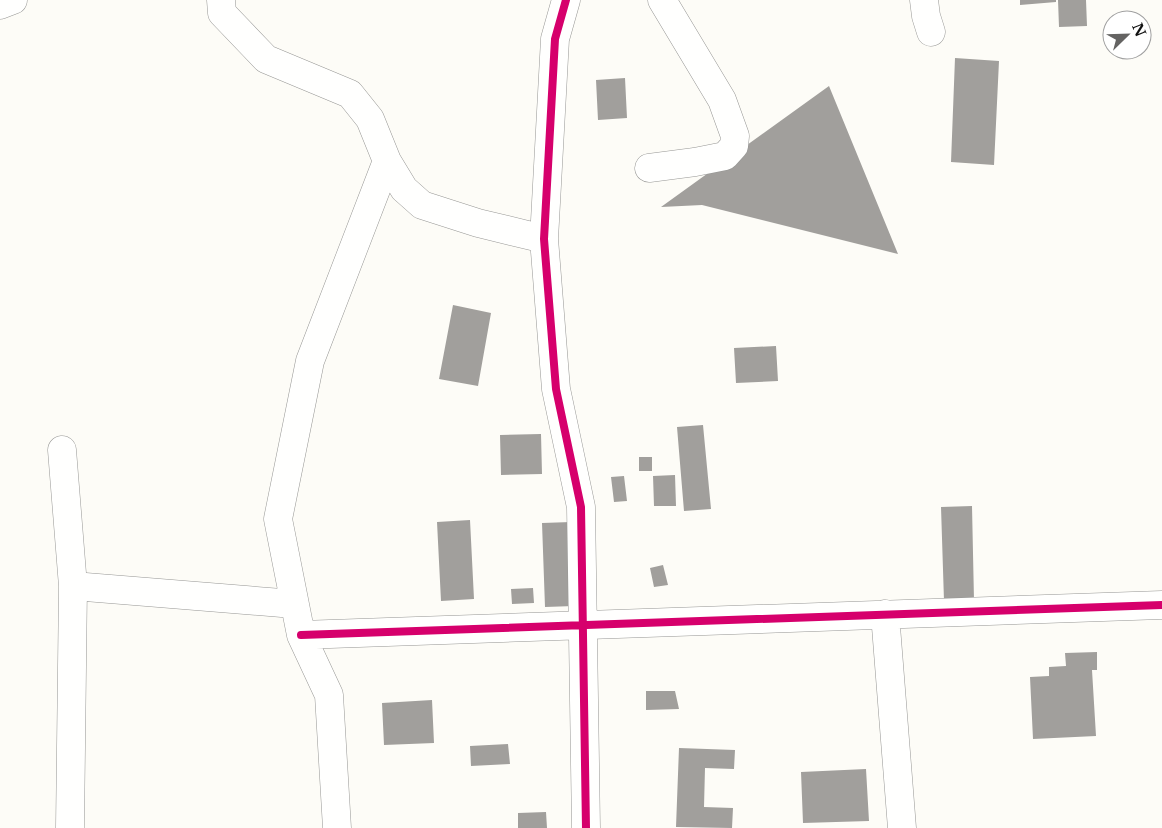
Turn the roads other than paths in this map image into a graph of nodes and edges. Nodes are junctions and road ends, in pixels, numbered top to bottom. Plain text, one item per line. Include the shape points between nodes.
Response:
1 (13, 0) edge
2 (221, 0) edge
3 (566, 0) edge
4 (662, 0) edge
5 (924, 0) edge
6 (0, 5) edge
7 (932, 32) dead end
8 (387, 161) junction
9 (650, 168) dead end
10 (544, 239) junction
11 (62, 450) dead end
12 (74, 586) junction
13 (294, 604) junction
14 (1162, 605) edge
15 (885, 614) junction
16 (582, 625) junction
17 (301, 636) junction
18 (70, 828) edge
19 (337, 828) edge
20 (586, 828) edge
21 (902, 828) edge

1 - 6 street
2 - 8 street via 222,13 266,59 350,94 370,119
3 - 10 street via 555,39
4 - 9 street via 722,100 735,136 734,146 725,156
5 - 7 street
8 - 10 street via 404,189 422,205
8 - 13 street via 310,361 278,519
10 - 16 street via 556,388 581,507
11 - 12 street
12 - 13 street
12 - 18 street
13 - 17 street
14 - 15 street
15 - 16 street
15 - 21 street
16 - 17 street
16 - 20 street
17 - 19 street via 329,695

